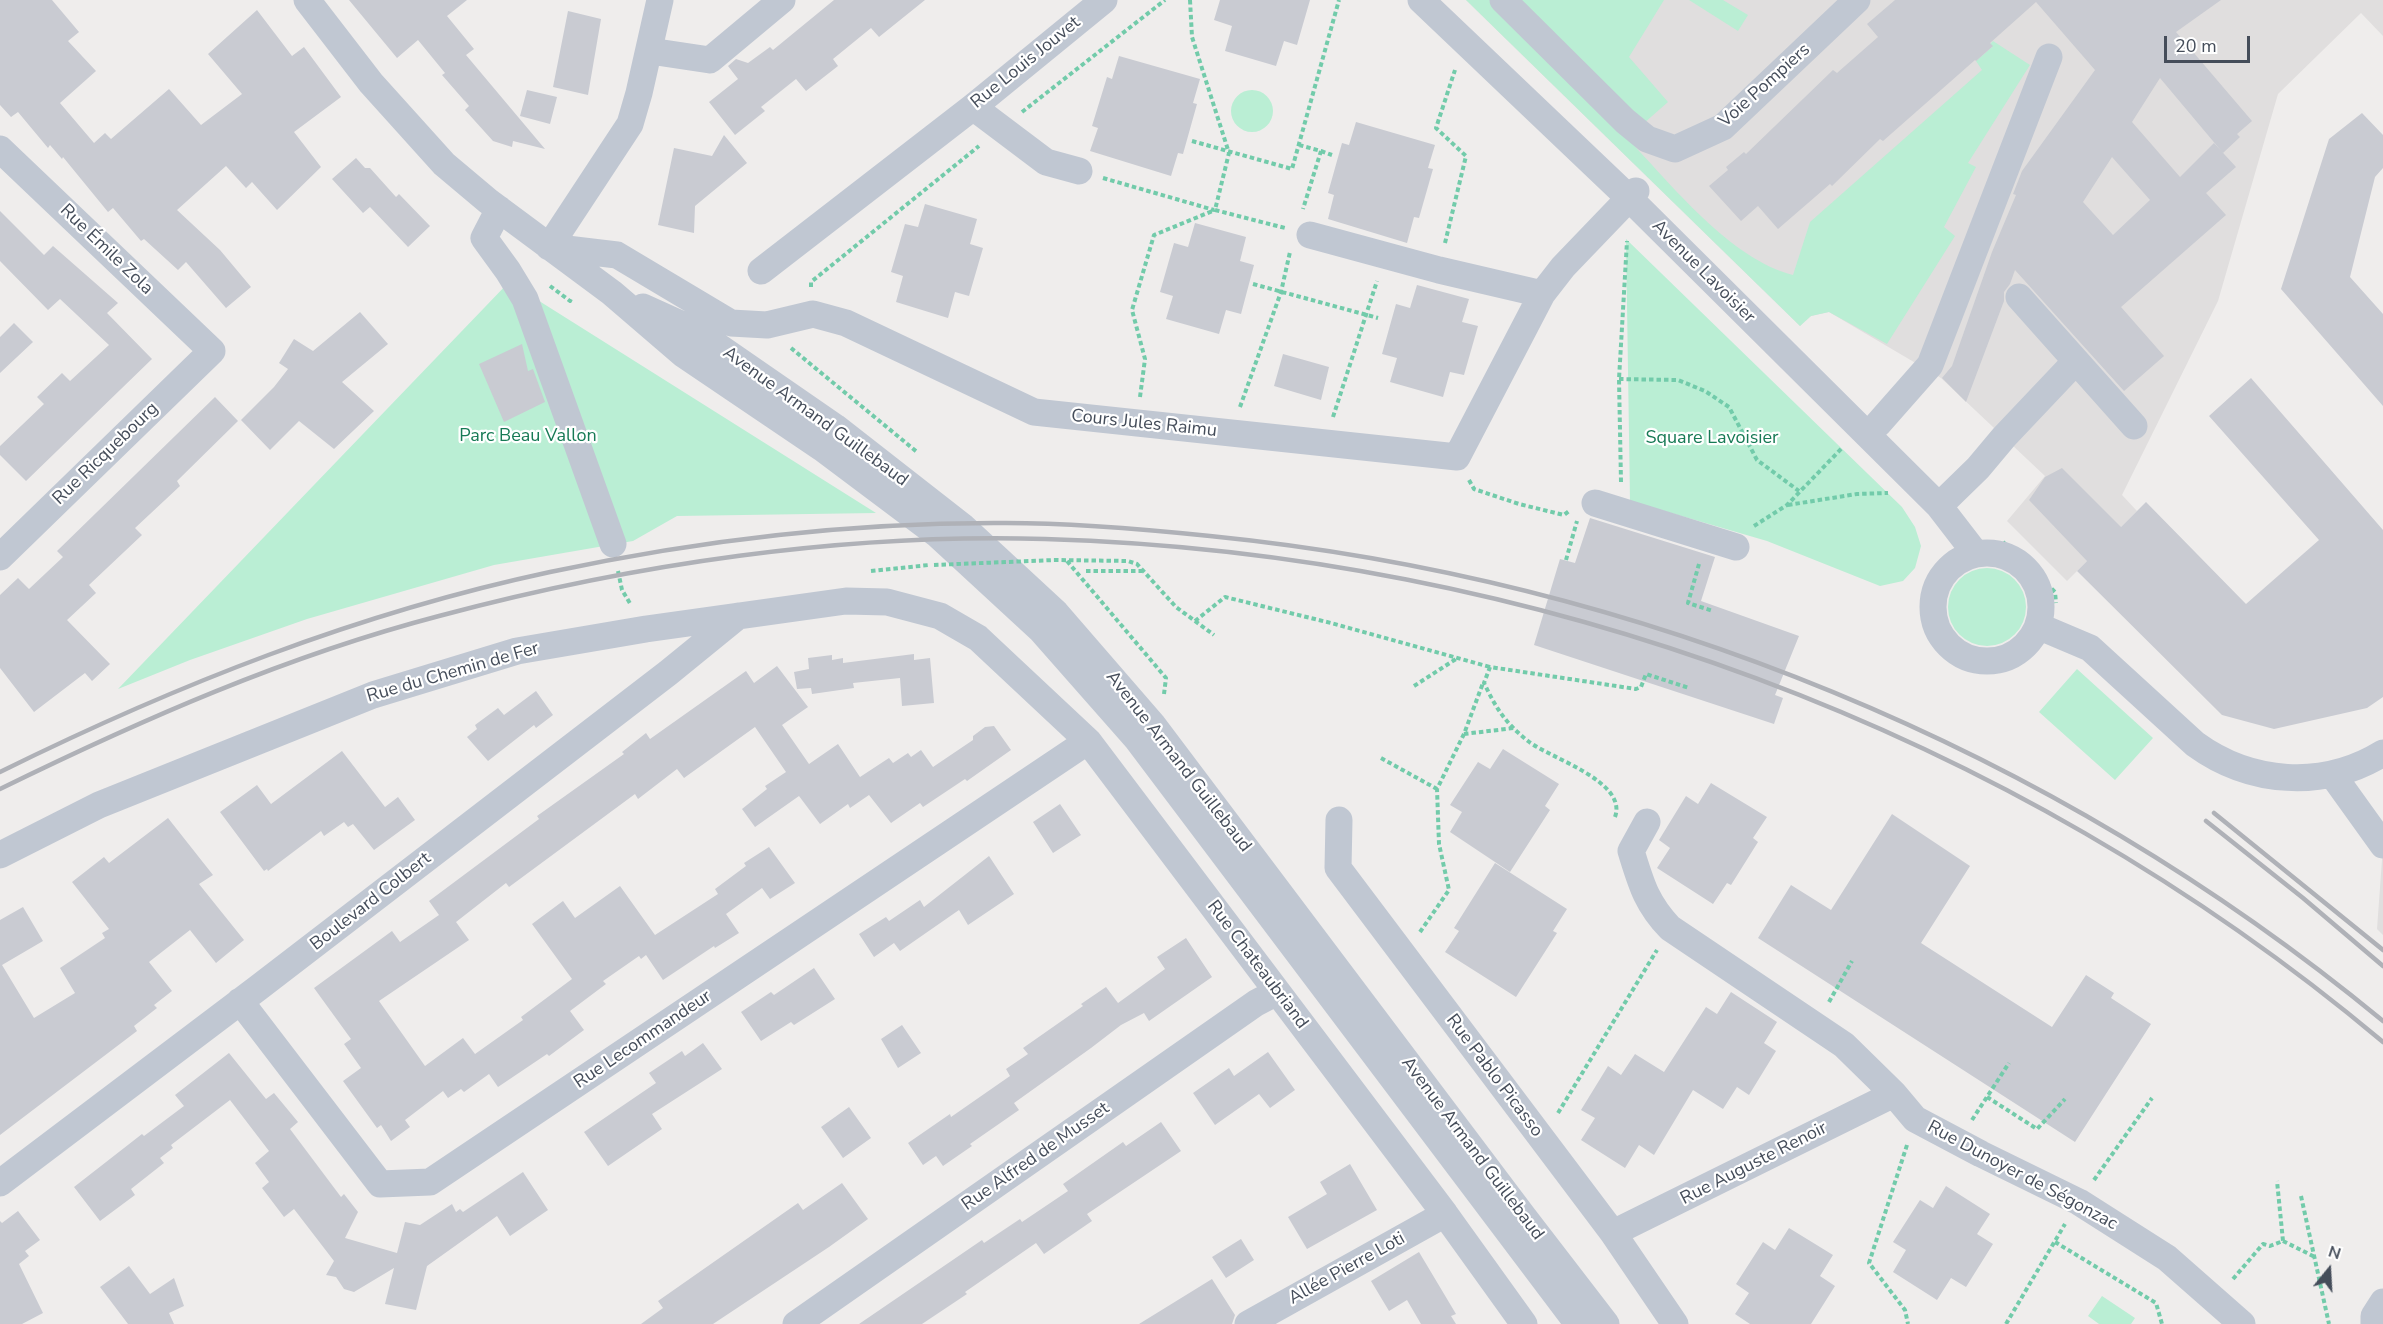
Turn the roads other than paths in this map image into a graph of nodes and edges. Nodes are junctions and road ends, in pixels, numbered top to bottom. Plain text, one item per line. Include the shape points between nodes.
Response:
1 (307, 0) edge
2 (660, 0) edge
3 (782, 0) edge
4 (1104, 0) edge
5 (1421, 0) edge
6 (1503, 0) edge
7 (1857, 0) edge
8 (650, 51) junction
9 (2049, 57) dead end
10 (973, 107) junction
11 (2, 154) edge
12 (1079, 171) road end
13 (1633, 195) junction
14 (499, 209) junction
15 (1300, 232) road end
16 (549, 247) junction
17 (761, 271) dead end
18 (612, 293) junction
19 (1542, 294) junction
20 (2019, 297) dead end
21 (212, 351) joint
22 (2076, 362) junction
23 (1869, 426) junction
24 (2134, 426) dead end
25 (1932, 499) junction
26 (1598, 508) road end
27 (613, 544) dead end
28 (1736, 547) road end
29 (1976, 554) junction
30 (0, 557) edge
31 (738, 616) junction
32 (2038, 626) junction
33 (965, 630) joint
34 (1088, 741) junction
35 (2383, 753) edge
36 (2332, 774) junction
37 (1339, 820) dead end
38 (1647, 822) dead end
39 (2383, 844) edge
40 (0, 855) edge
41 (1277, 992) junction
42 (240, 1001) junction
43 (1894, 1094) junction
44 (0, 1183) edge
45 (1445, 1214) junction
46 (1613, 1233) junction
47 (2383, 1302) edge
48 (1573, 1321) edge
49 (796, 1324) edge
50 (1248, 1324) edge
51 (1524, 1324) edge
52 (1606, 1324) edge
53 (1676, 1324) edge
54 (2242, 1324) edge
55 (2374, 1324) edge

1 - 14 street, Avenue Armand Guillebaud via 417,136
2 - 8 street
3 - 8 street via 710,60
4 - 10 street, Rue Louis Jouvet
5 - 13 street, Avenue Lavoisier
6 - 7 street, Voie Pompiers via 1625,121 1647,139 1676,149 1723,127
8 - 16 street via 630,124
9 - 23 street via 1930,365
10 - 12 street via 1046,162
10 - 17 street, Rue Louis Jouvet
11 - 21 street, Rue Émile Zola
13 - 19 street
13 - 23 street, Avenue Lavoisier
14 - 16 street, Avenue Armand Guillebaud
14 - 27 street via 483,238 525,299
15 - 19 street
16 - 18 street, Avenue Armand Guillebaud
16 - 19 street, Cours Jules Raimu via 617,255 731,323 766,325 813,314 846,323 1034,412 1457,457
18 - 48 street, Avenue Armand Guillebaud via 683,354 822,447 938,535 1041,630 1137,739 1546,1279
18 - 52 street, Avenue Armand Guillebaud via 696,332 835,427 963,527 1056,613 1153,725
20 - 22 street
21 - 30 street, Rue Ricquebourg
22 - 24 street
22 - 25 street via 1978,468
23 - 25 street, Avenue Lavoisier
25 - 29 street, Avenue Lavoisier
26 - 28 street
29 - 32 street via 2001,554 2031,574 2042,609
29 - 32 street via 1956,562 1937,585 1933,615 1946,642 1973,659 1996,660 2018,651
31 - 33 street, Rue du Chemin de Fer via 846,601 888,602 940,616
31 - 40 street, Rue du Chemin de Fer via 517,651 373,695 99,805
31 - 42 street, Boulevard Colbert
32 - 36 street via 2090,648 2189,739 2224,762 2277,777
33 - 34 street, Rue Chateaubriand
34 - 41 street, Rue Chateaubriand
34 - 42 street, Rue Lecommandeur via 430,1182 380,1184
35 - 36 street via 2353,769
36 - 39 street
37 - 46 street, Rue Pablo Picasso via 1338,868
38 - 43 street, Rue Dunoyer de Ségonzac via 1631,851 1654,912 1670,928 1844,1045
41 - 45 street, Rue Chateaubriand
41 - 49 street, Rue Alfred de Musset
42 - 44 street, Boulevard Colbert
43 - 46 street, Rue Auguste Renoir
43 - 54 street, Rue Dunoyer de Ségonzac via 1915,1119 2079,1202 2167,1258
45 - 50 street, Allée Pierre Loti
45 - 51 street, Rue Chateaubriand
46 - 53 street, Rue Pablo Picasso
47 - 55 street via 2374,1316

